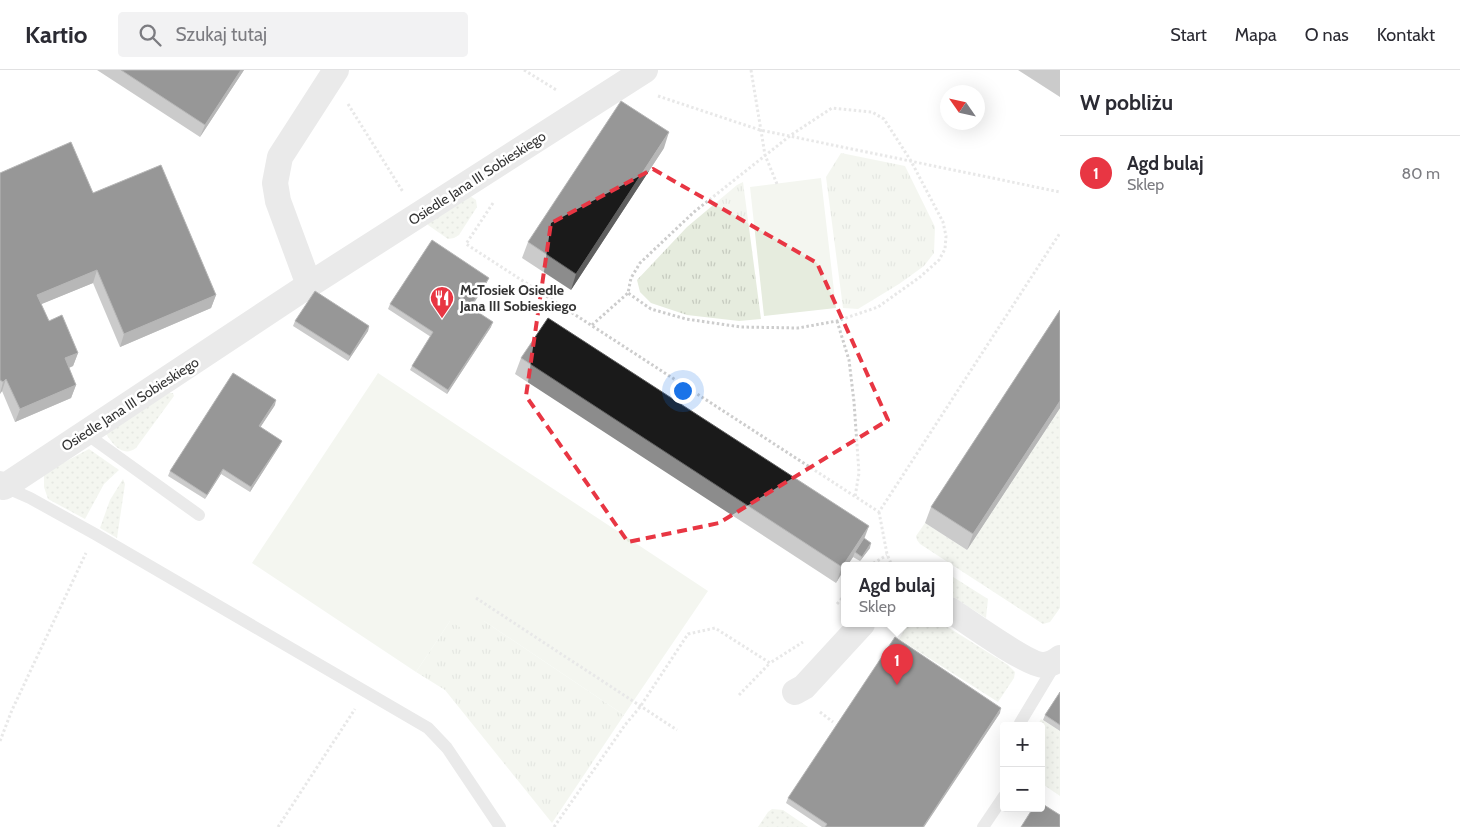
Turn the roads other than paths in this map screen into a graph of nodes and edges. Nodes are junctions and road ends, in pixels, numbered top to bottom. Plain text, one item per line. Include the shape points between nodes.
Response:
1 (645, 70) edge
2 (333, 74) edge
3 (309, 285) junction
4 (85, 433) junction
5 (2, 485) edge
6 (199, 515) dead end
7 (953, 612) edge
8 (859, 627) edge
9 (1059, 659) edge
10 (795, 692) dead end
11 (1021, 722) edge
12 (1000, 802) edge
13 (500, 827) edge
14 (983, 827) edge

1 - 3 street, Osiedle Jana III Sobieskiego
2 - 3 street via 280,157 275,183 278,201
3 - 4 street, Osiedle Jana III Sobieskiego
4 - 5 street, Osiedle Jana III Sobieskiego
4 - 6 lane
5 - 13 lane via 95,534 428,728 446,748
7 - 9 street via 1024,658 1042,665
8 - 10 street via 804,687
9 - 11 lane
12 - 14 lane

